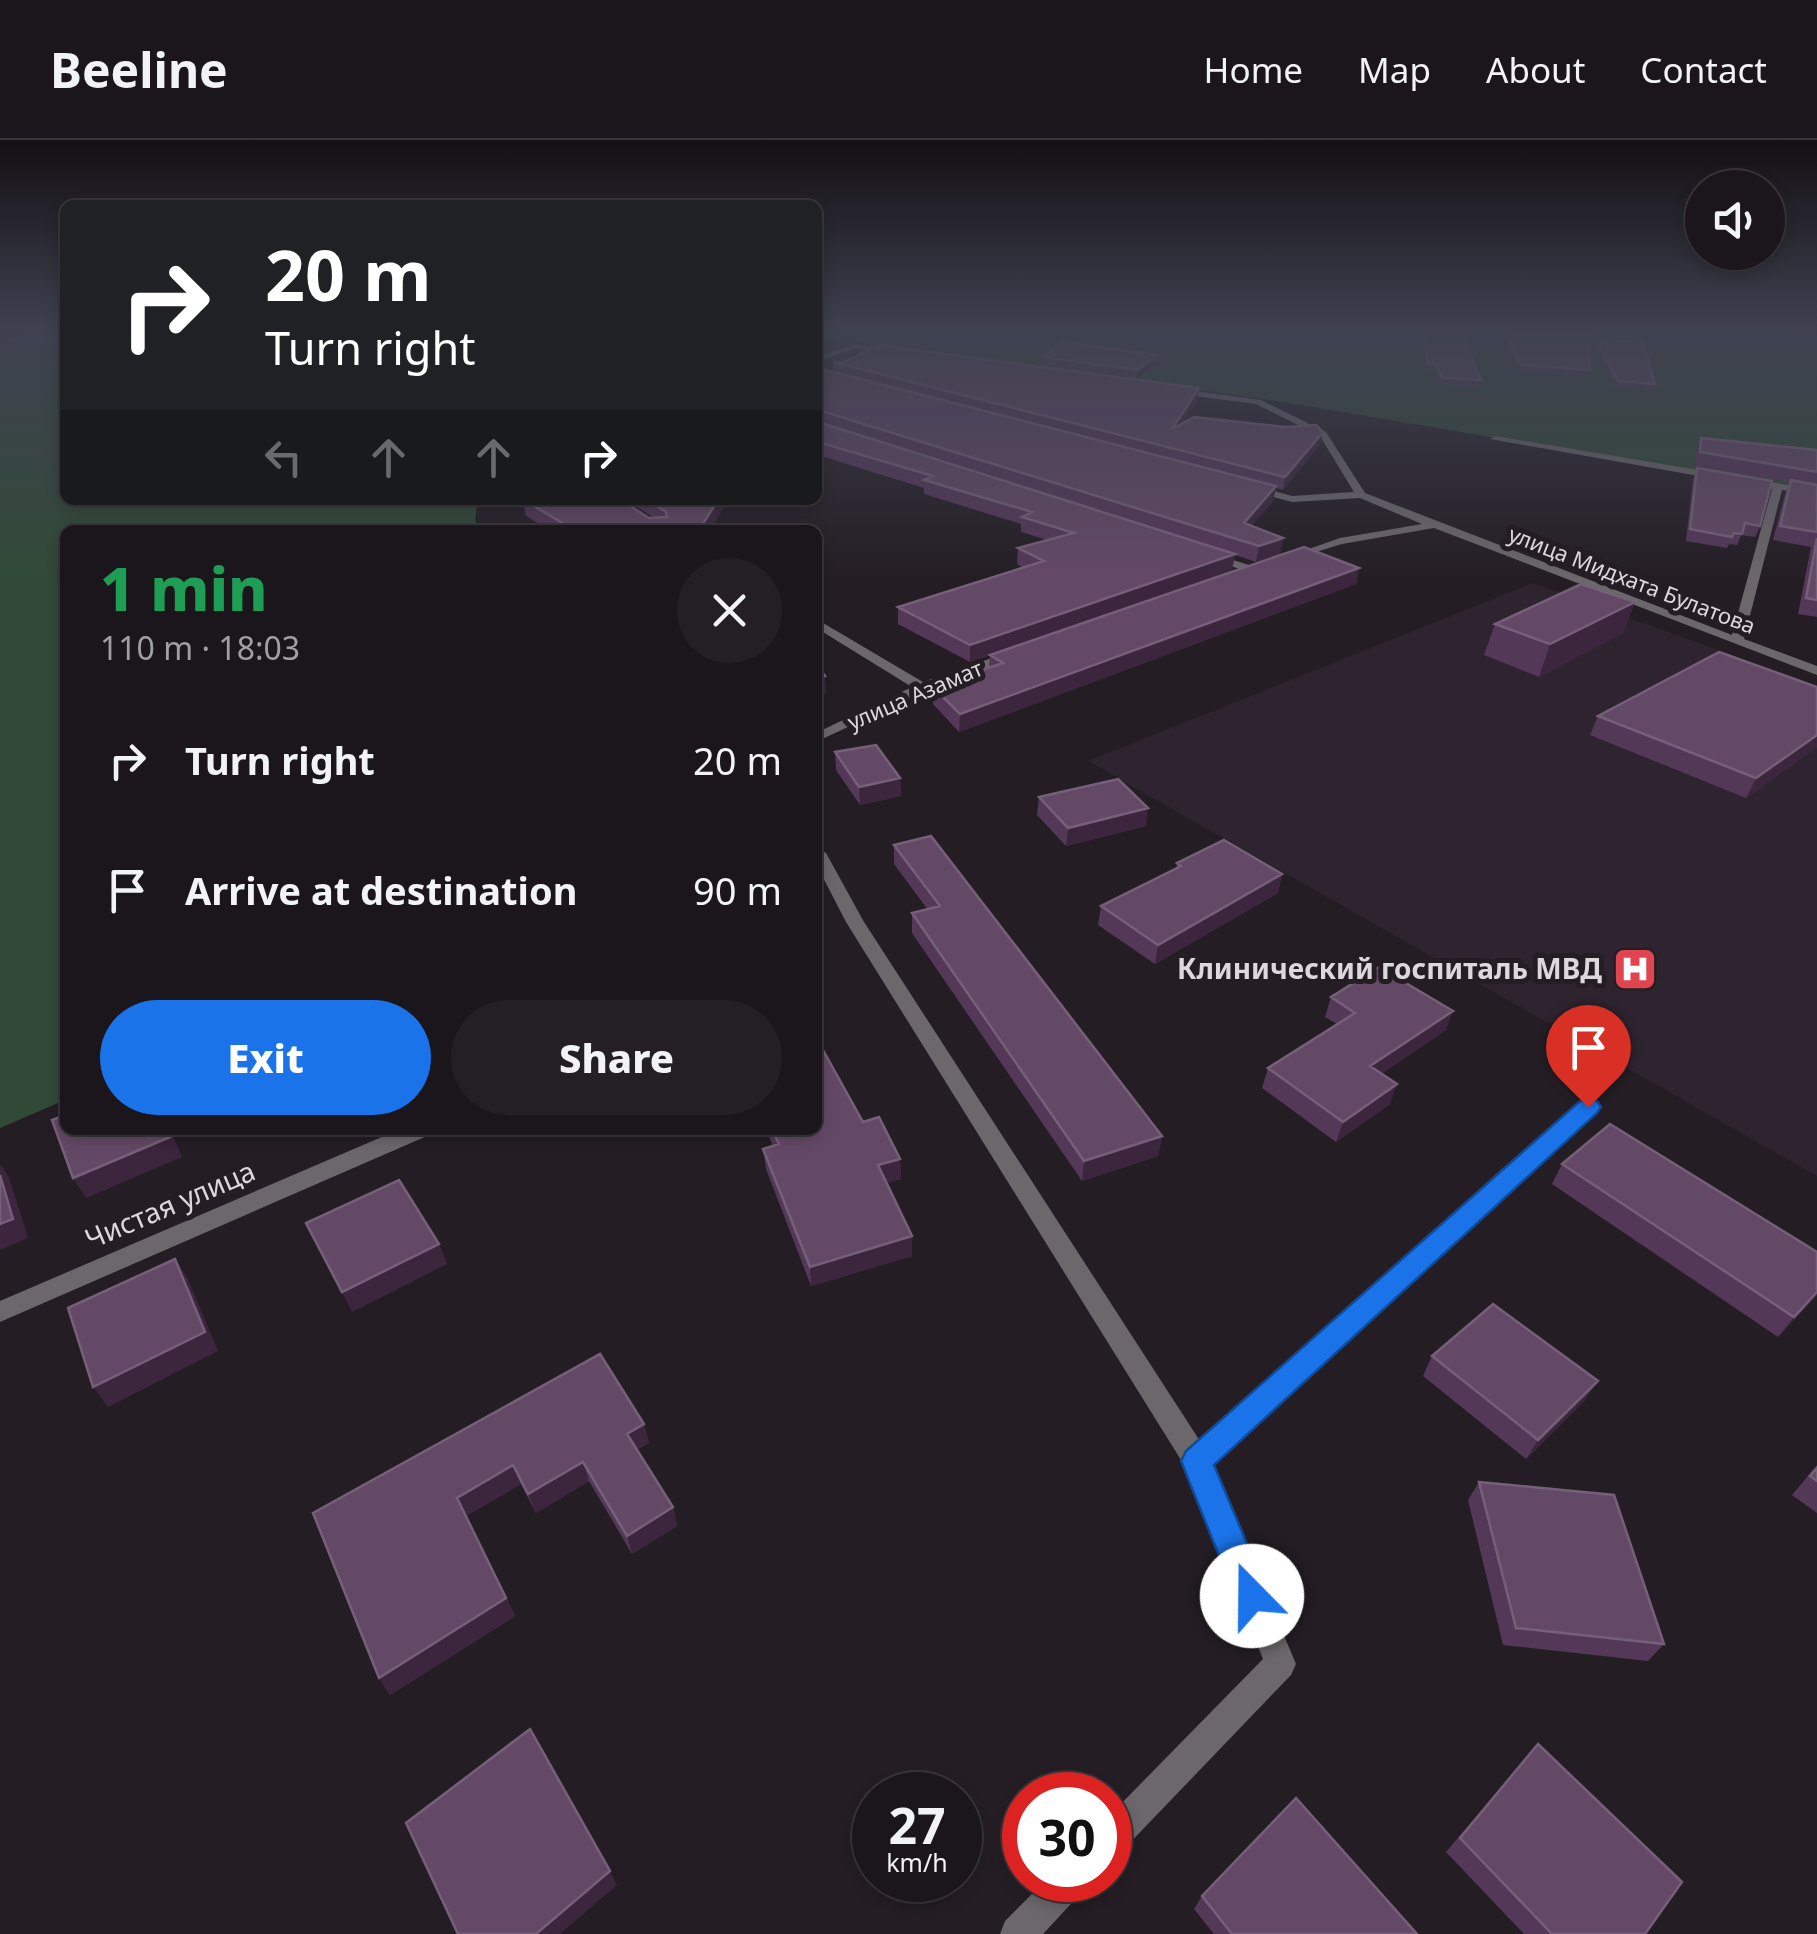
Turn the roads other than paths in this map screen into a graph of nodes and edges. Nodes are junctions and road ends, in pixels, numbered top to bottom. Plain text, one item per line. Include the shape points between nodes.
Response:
1 (1278, 412) edge
2 (1495, 439) dead end
3 (1235, 484) edge
4 (1778, 486) junction
5 (1817, 493) edge
6 (1361, 496) junction
7 (621, 505) edge
8 (1434, 524) junction
9 (652, 525) edge
10 (1203, 554) edge
11 (1258, 571) junction
12 (1239, 578) edge
13 (822, 626) edge
14 (1737, 642) junction
15 (1034, 648) edge
16 (1817, 670) edge
17 (922, 687) junction
18 (822, 735) edge
19 (822, 860) edge
20 (1588, 1107) dead end
21 (407, 1135) edge
22 (0, 1312) edge
23 (1197, 1461) junction
24 (1132, 1816) edge
25 (1049, 1902) edge
26 (1018, 1934) edge

1 - 6 street via 1323,434
2 - 4 street
3 - 6 street via 1292,499
4 - 5 street
4 - 14 street
6 - 8 street
7 - 9 street
8 - 11 street via 1340,541
8 - 14 street, улица Мидхата Булатова
10 - 11 street
11 - 12 street
13 - 17 street
14 - 16 street, улица Мидхата Булатова
15 - 17 street, улица Азамат
17 - 18 street, улица Азамат
19 - 23 street
20 - 23 street
21 - 22 street, Чистая улица
23 - 24 street via 1280,1664
25 - 26 street

